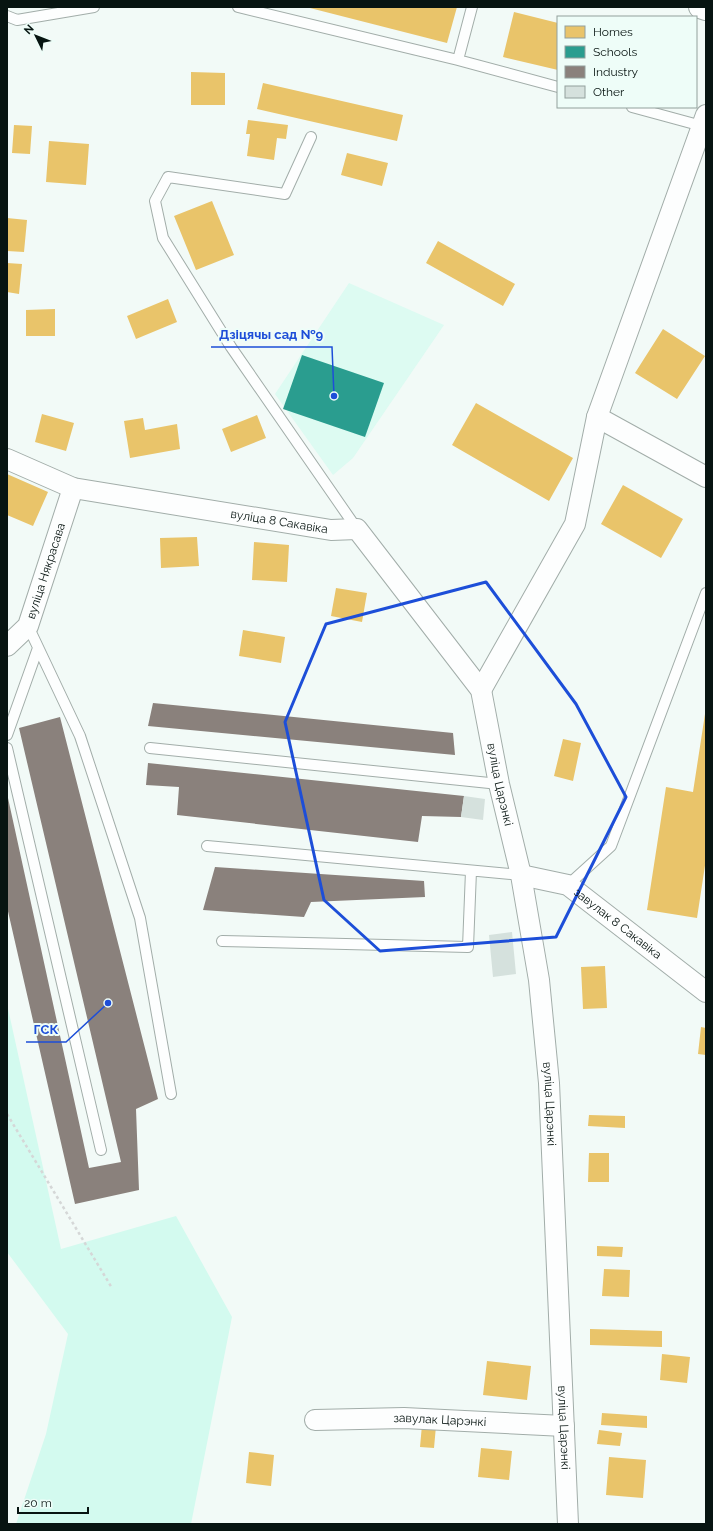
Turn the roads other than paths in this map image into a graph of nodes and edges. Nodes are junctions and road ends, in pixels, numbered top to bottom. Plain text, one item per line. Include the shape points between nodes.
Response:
1 (94, 7) edge
2 (238, 7) edge
3 (472, 7) edge
4 (700, 7) edge
5 (706, 9) edge
6 (7, 16) edge
7 (458, 60) junction
8 (557, 87) edge
9 (638, 108) edge
10 (704, 120) edge
11 (311, 137) dead end
12 (597, 417) junction
13 (7, 459) edge
14 (706, 477) edge
15 (73, 488) junction
16 (357, 529) junction
17 (706, 593) edge
18 (28, 626) junction
19 (7, 646) edge
20 (38, 648) junction
21 (481, 690) junction
22 (7, 735) edge
23 (7, 748) edge
24 (150, 748) dead end
25 (499, 784) junction
26 (207, 846) dead end
27 (472, 871) junction
28 (521, 875) junction
29 (568, 885) junction
30 (222, 941) dead end
31 (706, 992) edge
32 (171, 1094) dead end
33 (101, 1150) dead end
34 (315, 1420) dead end
35 (564, 1426) junction
36 (568, 1524) edge

1 - 6 lane via 17,20
2 - 7 lane
3 - 7 lane
4 - 5 street
7 - 8 lane
9 - 10 lane
10 - 12 street
11 - 16 lane via 285,194 168,177 155,201 163,238 231,347
12 - 14 street
12 - 21 street via 575,524
13 - 15 street, вуліца 8 Сакавіка
15 - 16 street, вуліца 8 Сакавіка via 331,530
15 - 18 street, вуліца Някрасава
16 - 21 street
17 - 29 lane via 611,846
18 - 19 street, вуліца Някрасава
18 - 20 lane
20 - 22 lane
20 - 32 lane via 80,736 140,918
21 - 25 street, вуліца Царэнкі
23 - 33 lane
24 - 25 lane
25 - 28 street, вуліца Царэнкі
26 - 27 lane
27 - 28 lane
27 - 30 lane via 468,947
28 - 29 street, завулак 8 Сакавіка
28 - 35 street, вуліца Царэнкі via 539,980 549,1083
29 - 31 street, завулак 8 Сакавіка
34 - 35 street, завулак Царэнкі via 404,1418
35 - 36 street, вуліца Царэнкі

